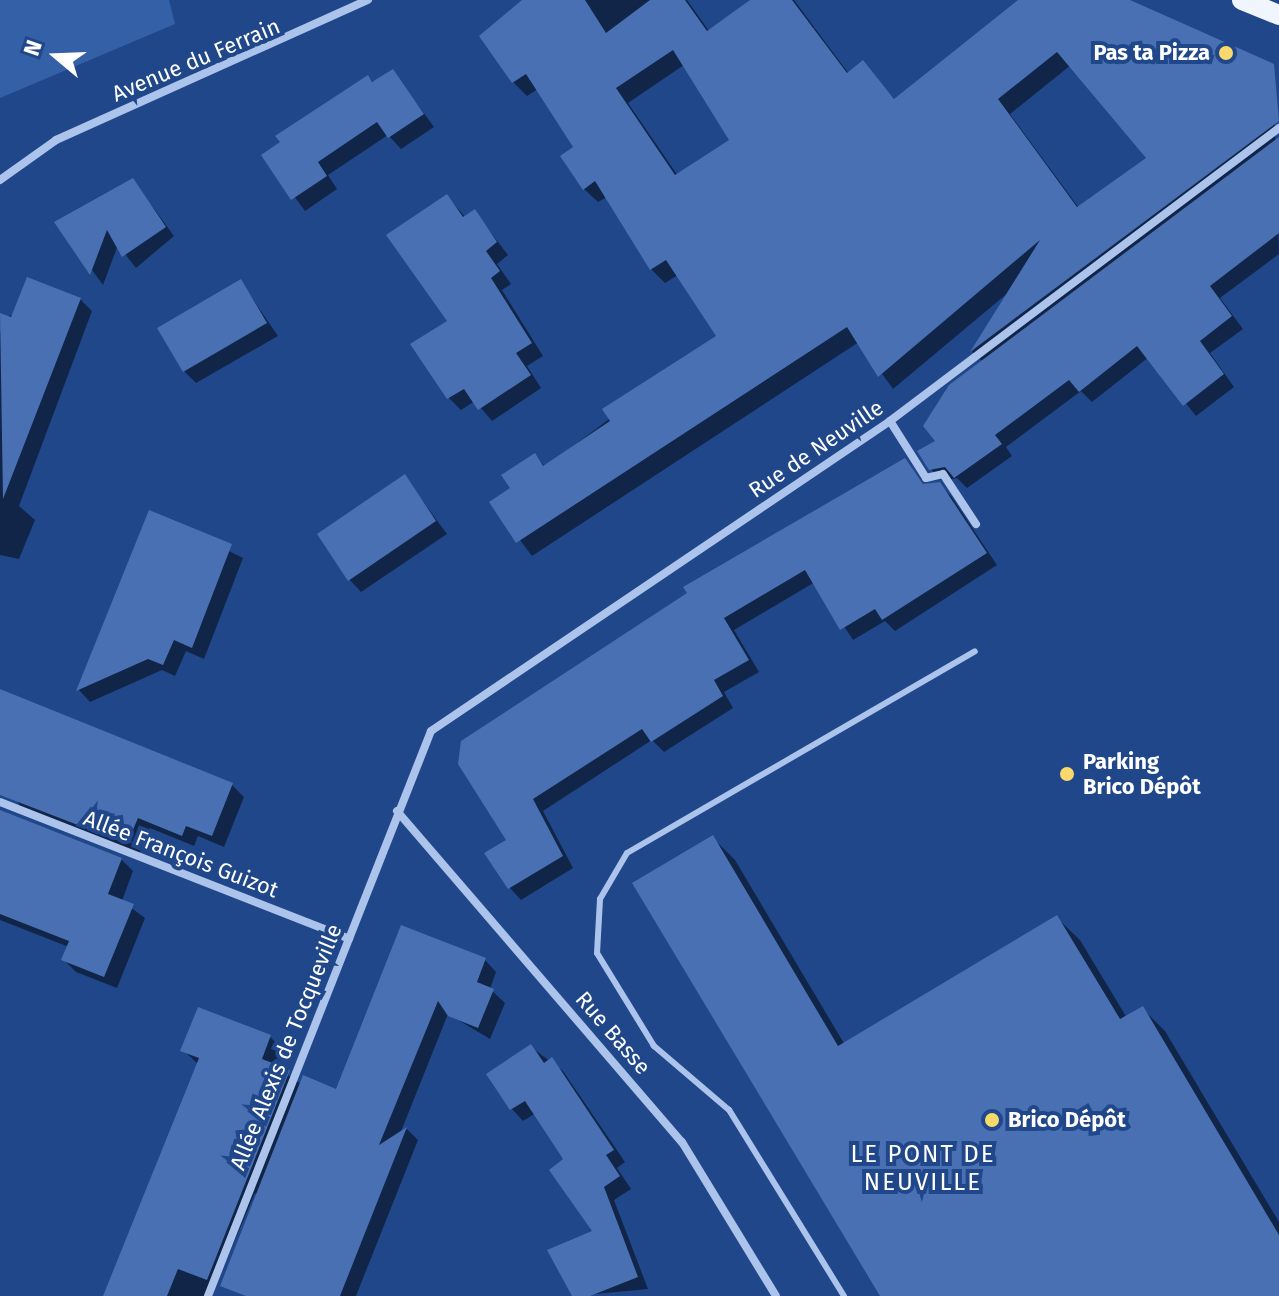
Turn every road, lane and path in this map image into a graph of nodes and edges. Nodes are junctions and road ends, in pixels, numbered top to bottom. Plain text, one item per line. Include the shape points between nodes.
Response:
1 (368, 0) edge
2 (1242, 0) edge
3 (1279, 15) edge
4 (1279, 128) edge
5 (0, 180) edge
6 (890, 421) junction
7 (976, 524) dead end
8 (975, 651) dead end
9 (0, 802) edge
10 (397, 811) junction
11 (349, 939) junction
12 (208, 1296) edge
13 (776, 1296) edge
14 (844, 1296) edge

1 - 5 street, Avenue du Ferrain via 56,140
2 - 3 main road
4 - 6 street, Rue de Neuville
6 - 7 street via 926,478 943,474
6 - 10 street, Rue de Neuville via 446,718 418,750
8 - 14 lane via 627,853 600,899 597,953 654,1046 729,1110
9 - 11 street, Allée François Guizot
10 - 11 street, Allée Alexis de Tocqueville
10 - 13 street, Rue Basse via 682,1142
11 - 12 street, Allée Alexis de Tocqueville

